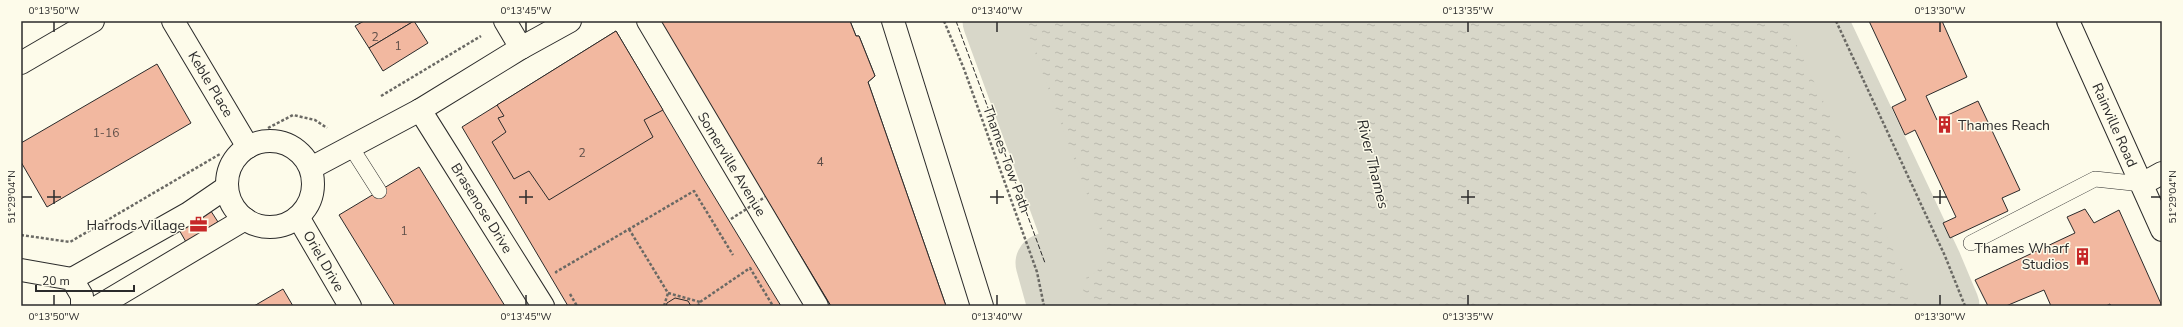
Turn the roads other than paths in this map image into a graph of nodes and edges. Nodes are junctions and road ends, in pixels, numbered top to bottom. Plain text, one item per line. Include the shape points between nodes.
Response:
1 (93, 21) edge
2 (174, 21) edge
3 (570, 21) edge
4 (648, 21) edge
5 (893, 21) edge
6 (2068, 21) edge
7 (505, 22) edge
8 (521, 48) junction
9 (21, 63) edge
10 (420, 110) junction
11 (246, 144) junction
12 (351, 147) junction
13 (311, 168) junction
14 (2162, 173) edge
15 (2142, 184) junction
16 (227, 187) junction
17 (379, 191) dead end
18 (298, 217) junction
19 (245, 220) junction
20 (2162, 230) edge
21 (1970, 243) dead end
22 (21, 270) edge
23 (72, 279) junction
24 (82, 306) edge
25 (98, 306) edge
26 (350, 306) edge
27 (543, 306) edge
28 (816, 306) edge
29 (982, 306) edge

1 - 9 street
2 - 11 street, Keble Place
3 - 8 street
4 - 28 street, Somerville Avenue
5 - 29 street
6 - 15 street, Rainville Road
7 - 8 street
8 - 10 street
10 - 12 street
10 - 27 street, Brasenose Drive
11 - 13 street via 280,142 302,154
11 - 16 street via 230,167
12 - 13 street
12 - 17 lane
13 - 18 street via 312,193 307,206
14 - 15 street
15 - 20 street, Rainville Road
15 - 21 lane via 2095,179
16 - 19 street via 234,206
16 - 23 street via 189,213
18 - 19 street via 285,224 270,226
18 - 26 street, Oriel Drive
19 - 25 street
22 - 23 street
23 - 24 street via 82,296

